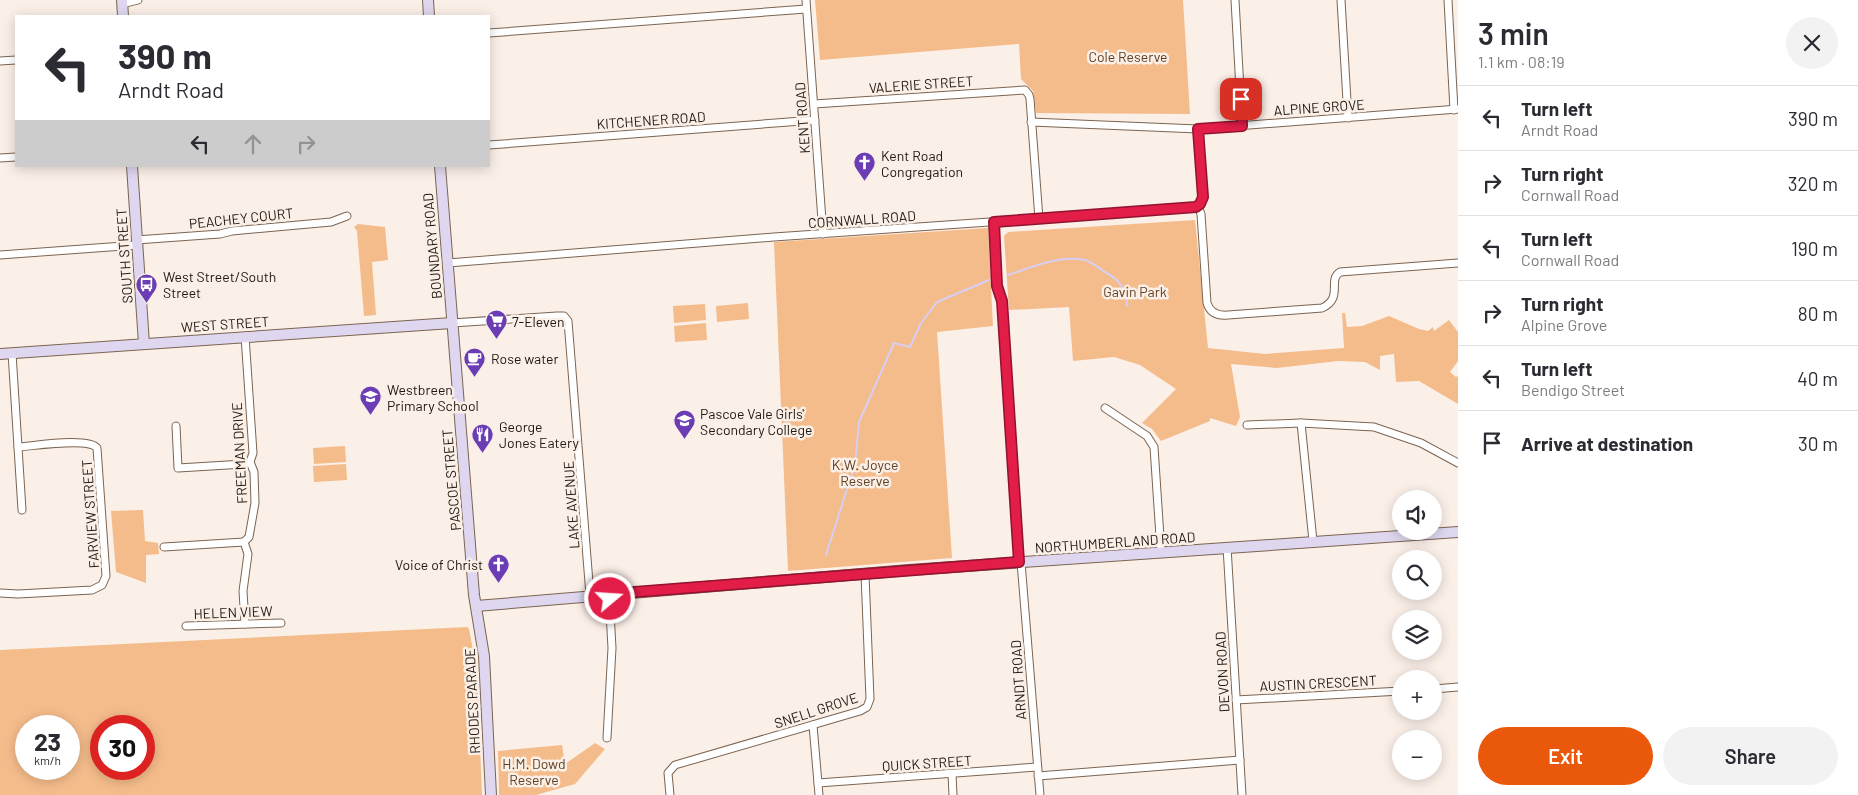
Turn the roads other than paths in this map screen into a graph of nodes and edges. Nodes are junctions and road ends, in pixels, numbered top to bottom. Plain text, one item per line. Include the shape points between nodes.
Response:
1 (138, 0) edge
2 (428, 0) edge
3 (806, 0) edge
4 (1235, 0) edge
5 (1341, 0) edge
6 (1448, 0) edge
7 (122, 2) edge
8 (806, 9) junction
9 (122, 15) edge
10 (429, 15) edge
11 (490, 33) edge
12 (15, 60) edge
13 (0, 61) edge
14 (814, 104) junction
15 (1456, 110) edge
16 (1348, 118) junction
17 (815, 120) junction
18 (1032, 122) junction
19 (1242, 126) junction
20 (1198, 129) junction
21 (490, 145) edge
22 (15, 157) edge
23 (0, 158) edge
24 (132, 167) edge
25 (440, 167) edge
26 (1198, 206) junction
27 (347, 216) dead end
28 (1039, 219) junction
29 (994, 222) junction
30 (823, 234) junction
31 (136, 242) junction
32 (0, 255) edge
33 (1458, 263) edge
34 (448, 264) junction
35 (452, 323) junction
36 (245, 336) junction
37 (144, 344) junction
38 (12, 353) junction
39 (0, 354) edge
40 (1105, 408) dead end
41 (1301, 423) junction
42 (1247, 425) dead end
43 (176, 426) dead end
44 (18, 446) junction
45 (250, 462) junction
46 (1458, 463) edge
47 (22, 510) dead end
48 (1458, 532) edge
49 (1312, 541) junction
50 (244, 542) junction
51 (164, 547) dead end
52 (1227, 547) junction
53 (1161, 552) junction
54 (1020, 562) junction
55 (865, 574) junction
56 (0, 593) edge
57 (609, 594) junction
58 (590, 596) junction
59 (476, 606) junction
60 (282, 622) dead end
61 (246, 624) junction
62 (186, 626) dead end
63 (1458, 687) edge
64 (1442, 688) edge
65 (1392, 691) edge
66 (1236, 700) junction
67 (813, 725) junction
68 (607, 738) dead end
69 (1240, 760) junction
70 (1037, 767) junction
71 (952, 774) junction
72 (1038, 776) junction
73 (818, 783) junction
74 (491, 795) edge
75 (670, 795) edge
76 (819, 795) edge
77 (953, 795) edge
78 (1040, 795) edge
79 (1242, 795) edge

1 - 7 street
2 - 10 street
3 - 8 street, KENT ROAD
4 - 19 street
5 - 16 street
6 - 15 street
7 - 9 street
8 - 11 street
8 - 14 street, KENT ROAD
12 - 13 street
14 - 17 street, KENT ROAD
14 - 18 street, VALERIE STREET via 1025,90 1029,95
15 - 16 street, ALPINE GROVE
16 - 19 street, ALPINE GROVE
17 - 21 street, KITCHENER ROAD
17 - 30 street, KENT ROAD
18 - 20 street, ALPINE GROVE
18 - 28 street
19 - 20 street, ALPINE GROVE
20 - 26 street via 1203,191
22 - 23 street
24 - 31 street, SOUTH STREET
25 - 34 street, BOUNDARY ROAD
26 - 28 street, CORNWALL ROAD
26 - 33 street via 1207,303 1217,315 1322,308 1334,298 1335,279 1340,272
27 - 31 street, PEACHEY COURT via 331,222
28 - 29 street, CORNWALL ROAD
29 - 30 street, CORNWALL ROAD
29 - 54 street, ARNDT ROAD
30 - 34 street, CORNWALL ROAD
31 - 32 street, PEACHEY COURT
31 - 37 street, SOUTH STREET
34 - 35 street, BOUNDARY ROAD
35 - 36 street, WEST STREET
35 - 58 street, LAKE AVENUE via 557,316 564,316 568,321
35 - 59 street, PASCOE STREET
36 - 37 street, WEST STREET
36 - 45 street, FREEMAN DRIVE via 253,452
37 - 38 street, WEST STREET
38 - 39 street, WEST STREET
38 - 44 street
40 - 53 street via 1148,436 1154,448
41 - 42 street
41 - 46 street via 1374,427 1421,443
41 - 49 street
43 - 45 street via 178,468
44 - 47 street
44 - 56 street, FARVIEW STREET via 82,442 97,448 106,576 102,585 92,590
45 - 50 street, FREEMAN DRIVE via 254,472 256,503 249,537
48 - 49 street, NORTHUMBERLAND ROAD
49 - 52 street, NORTHUMBERLAND ROAD
50 - 51 street
50 - 61 street, FREEMAN DRIVE via 248,554 243,591
52 - 53 street, NORTHUMBERLAND ROAD
52 - 66 street, DEVON ROAD
53 - 54 street, NORTHUMBERLAND ROAD
54 - 55 street, NORTHUMBERLAND ROAD
54 - 70 street, ARNDT ROAD
55 - 57 street, NORTHUMBERLAND ROAD
55 - 67 street, SNELL GROVE via 869,704 860,711
57 - 58 street, NORTHUMBERLAND ROAD
57 - 68 street via 612,648
58 - 59 street, NORTHUMBERLAND ROAD
59 - 74 street, RHODES PARADE via 484,656
60 - 61 street, HELEN VIEW
61 - 62 street, HELEN VIEW
63 - 64 street
65 - 66 street, AUSTIN CRESCENT
66 - 69 street, DEVON ROAD
67 - 73 street
67 - 75 street, SNELL GROVE via 675,765 668,773
69 - 72 street
69 - 79 street, DEVON ROAD
70 - 71 street, QUICK STREET
70 - 72 street, ARNDT ROAD
71 - 73 street, QUICK STREET
71 - 77 street
72 - 78 street, ARNDT ROAD
73 - 76 street

